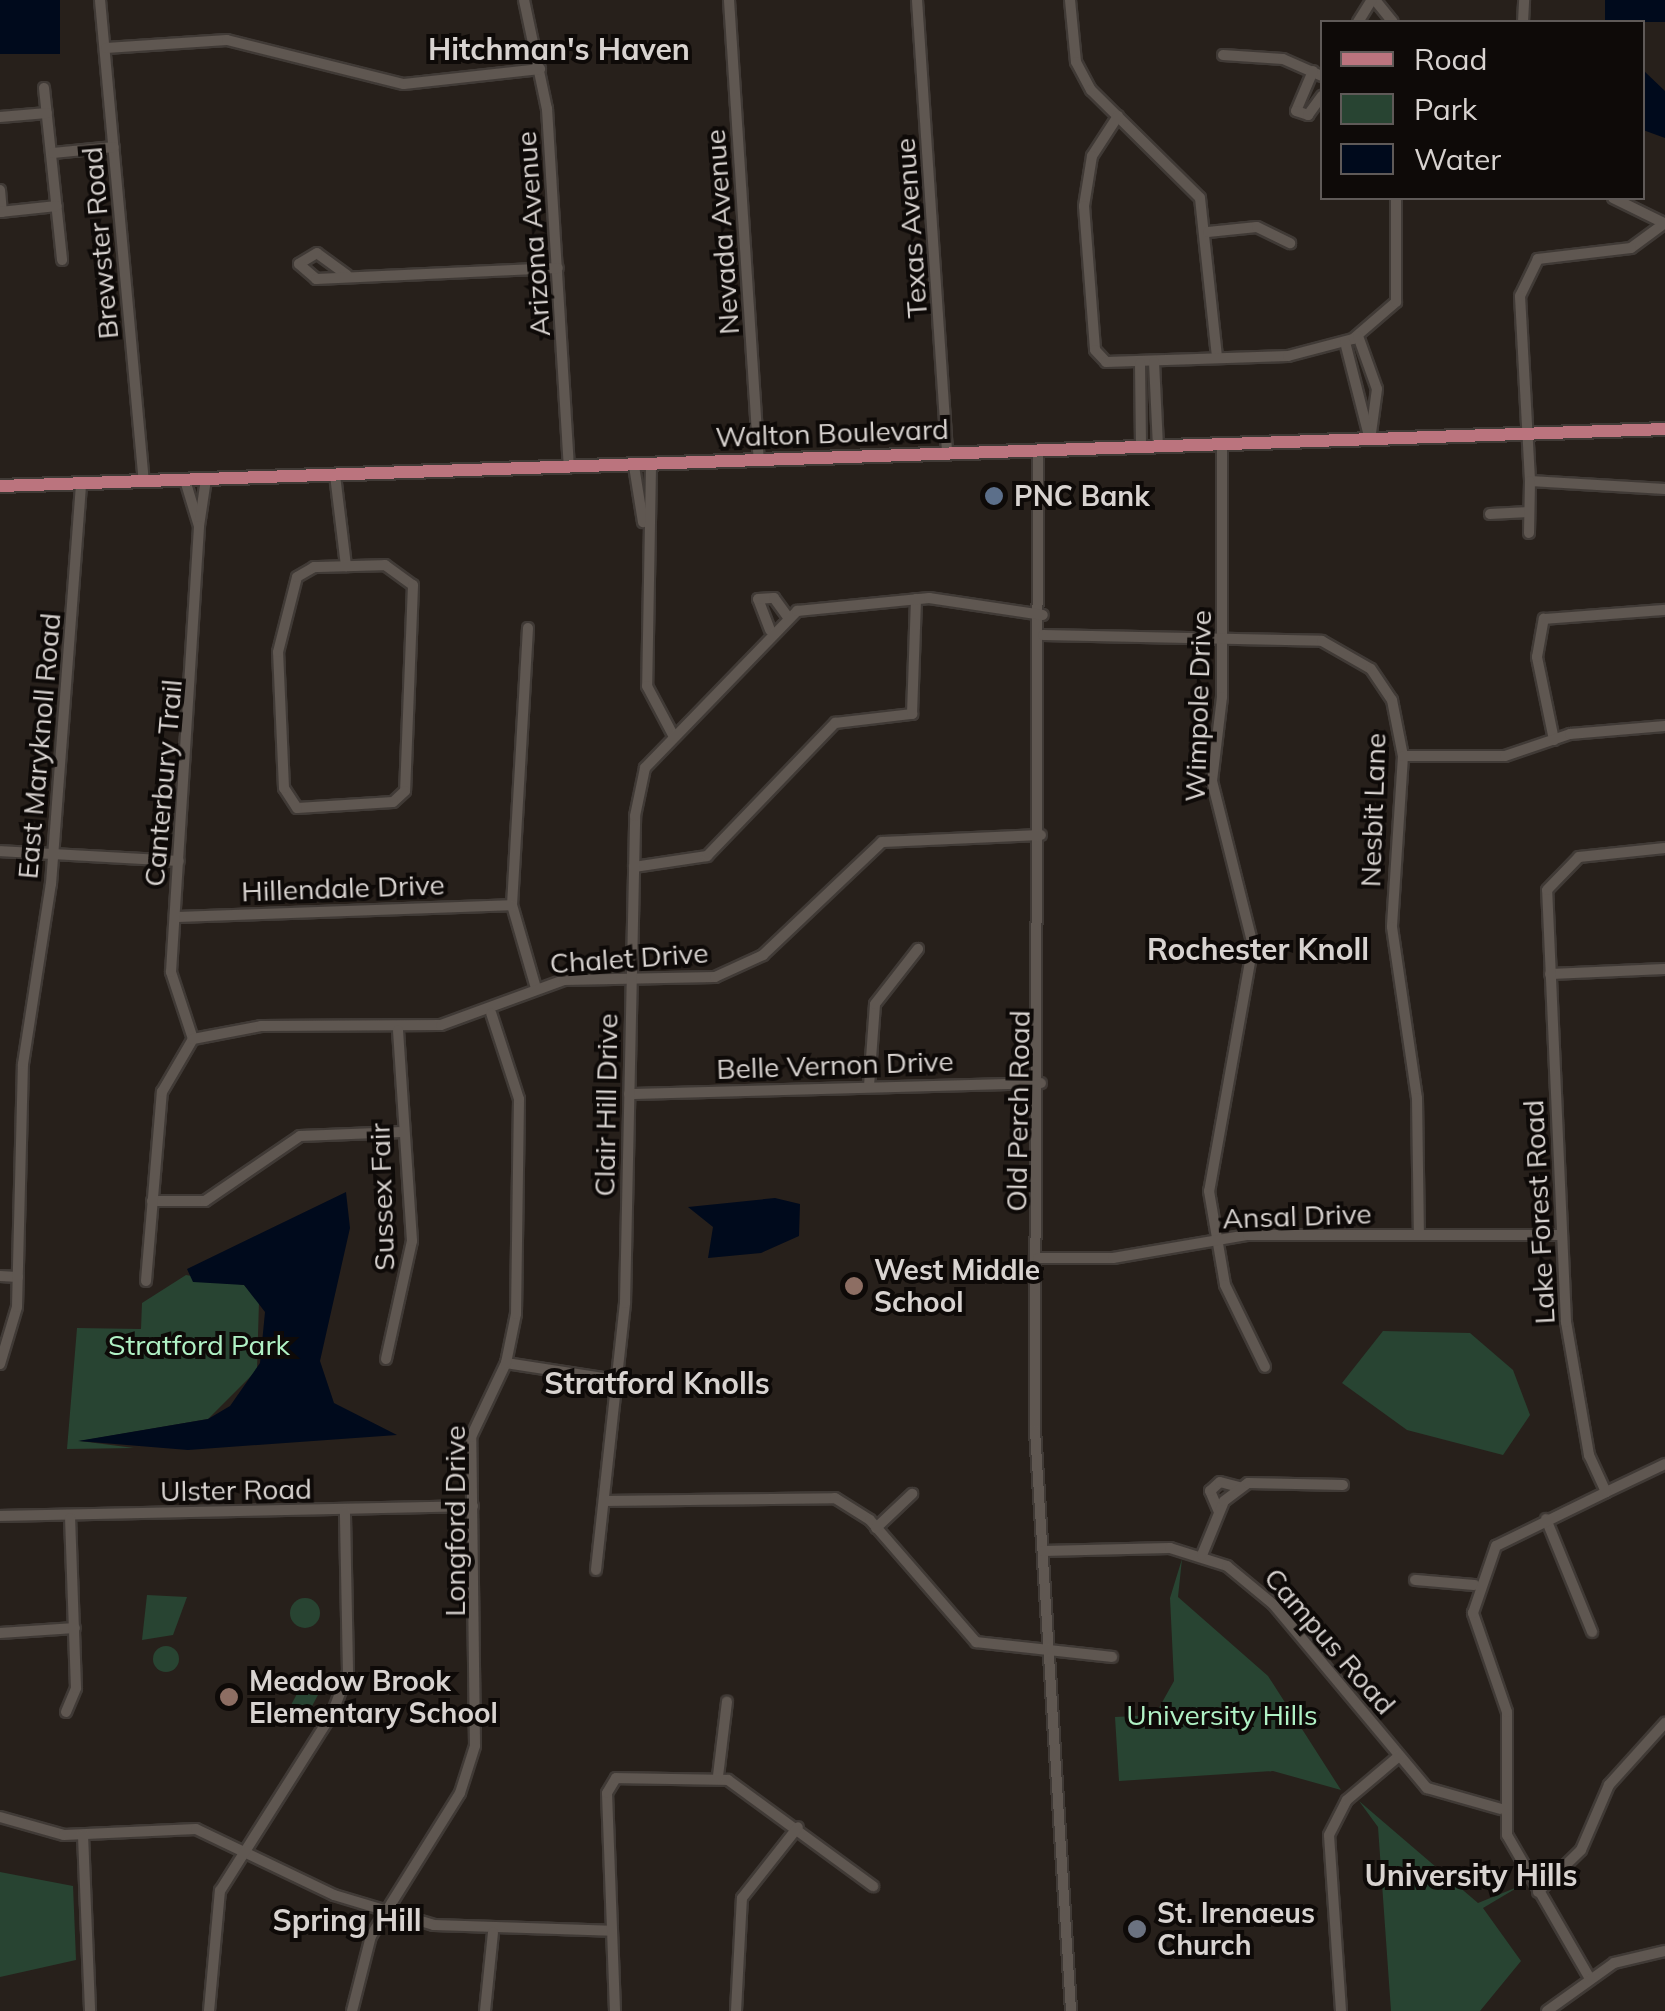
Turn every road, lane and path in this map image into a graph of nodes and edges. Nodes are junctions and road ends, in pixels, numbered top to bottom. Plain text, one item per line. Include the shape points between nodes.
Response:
1 (100, 0) edge
2 (524, 0) edge
3 (729, 0) edge
4 (917, 0) edge
5 (1070, 0) edge
6 (1374, 0) edge
7 (1390, 20) edge
8 (106, 48) junction
9 (1223, 55) dead end
10 (540, 69) junction
11 (1318, 73) edge
12 (44, 88) dead end
13 (1320, 99) edge
14 (47, 113) junction
15 (1118, 116) junction
16 (0, 117) edge
17 (114, 147) junction
18 (53, 153) junction
19 (0, 190) edge
20 (1396, 200) edge
21 (1617, 200) edge
22 (57, 206) junction
23 (1, 212) edge
24 (1664, 222) edge
25 (1208, 232) junction
26 (1290, 244) dead end
27 (62, 260) dead end
28 (558, 268) junction
29 (347, 275) dead end
30 (1352, 339) junction
31 (1216, 358) junction
32 (1154, 362) junction
33 (1140, 363) junction
34 (1665, 429) edge
35 (1522, 434) junction
36 (1370, 440) junction
37 (1222, 444) junction
38 (1141, 447) junction
39 (1158, 447) junction
40 (1038, 450) junction
41 (947, 454) junction
42 (759, 460) junction
43 (634, 466) junction
44 (651, 466) junction
45 (570, 467) junction
46 (335, 475) junction
47 (185, 480) junction
48 (206, 480) junction
49 (144, 481) junction
50 (1530, 481) junction
51 (81, 484) junction
52 (0, 486) edge
53 (1665, 489) edge
54 (1529, 512) junction
55 (1490, 514) dead end
56 (644, 522) junction
57 (198, 526) junction
58 (1529, 534) dead end
59 (346, 566) junction
60 (916, 599) junction
61 (1665, 610) edge
62 (1043, 614) junction
63 (787, 616) junction
64 (528, 628) dead end
65 (770, 630) junction
66 (1043, 636) junction
67 (1224, 638) junction
68 (1665, 726) edge
69 (674, 735) junction
70 (1554, 740) junction
71 (1403, 756) junction
72 (1041, 835) junction
73 (1665, 848) edge
74 (0, 851) edge
75 (54, 854) junction
76 (179, 861) junction
77 (634, 866) junction
78 (512, 905) junction
79 (176, 916) junction
80 (918, 949) dead end
81 (1665, 969) edge
82 (1550, 974) junction
83 (631, 980) junction
84 (536, 988) junction
85 (490, 1013) junction
86 (398, 1030) junction
87 (193, 1039) junction
88 (1041, 1083) junction
89 (869, 1086) junction
90 (629, 1094) junction
91 (402, 1132) junction
92 (152, 1201) junction
93 (1559, 1234) junction
94 (1419, 1235) junction
95 (1214, 1240) junction
96 (1038, 1258) junction
97 (0, 1276) edge
98 (18, 1277) junction
99 (146, 1281) dead end
100 (386, 1359) dead end
101 (506, 1363) junction
102 (0, 1364) edge
103 (1265, 1367) dead end
104 (616, 1380) junction
105 (1665, 1464) edge
106 (1343, 1486) dead end
107 (1240, 1487) junction
108 (1606, 1492) junction
109 (912, 1494) dead end
110 (604, 1501) junction
111 (473, 1506) junction
112 (346, 1511) junction
113 (1218, 1512) junction
114 (0, 1516) edge
115 (70, 1518) junction
116 (1546, 1518) junction
117 (876, 1528) junction
118 (1043, 1551) junction
119 (1202, 1555) junction
120 (596, 1570) dead end
121 (1416, 1580) dead end
122 (1476, 1584) junction
123 (75, 1628) junction
124 (1592, 1632) dead end
125 (0, 1633) edge
126 (1048, 1646) junction
127 (1112, 1656) dead end
128 (727, 1702) dead end
129 (66, 1712) dead end
130 (1665, 1723) edge
131 (1399, 1756) junction
132 (718, 1776) junction
133 (1501, 1809) junction
134 (0, 1817) edge
135 (798, 1827) junction
136 (83, 1835) junction
137 (242, 1846) junction
138 (873, 1886) dead end
139 (1538, 1892) junction
140 (384, 1912) junction
141 (611, 1931) junction
142 (493, 1932) junction
143 (1665, 1951) edge
144 (1588, 1976) junction
145 (90, 2011) edge
146 (209, 2011) edge
147 (352, 2011) edge
148 (486, 2011) edge
149 (615, 2011) edge
150 (736, 2011) edge
151 (1071, 2011) edge
152 (1341, 2011) edge
153 (1548, 2011) edge

1 - 8 street, Brewster Road
2 - 10 street, Arizona Avenue
3 - 42 street, Nevada Avenue
4 - 41 street, Texas Avenue
5 - 15 street via 1076,62
6 - 7 street
8 - 10 street via 227,40 404,84
8 - 17 street, Brewster Road
9 - 11 street
10 - 28 street, Arizona Avenue
11 - 13 street via 1296,111 1308,115
12 - 14 street
14 - 16 street
14 - 18 street
15 - 25 street via 1188,176
15 - 33 street via 1086,179 1094,350 1106,362
17 - 18 street
17 - 49 street, Brewster Road
18 - 22 street
19 - 23 street
20 - 30 street via 1396,302
21 - 24 street
22 - 23 street
22 - 27 street
24 - 35 street via 1630,248 1557,252 1530,266 1520,296
25 - 26 street via 1257,227
25 - 31 street
28 - 29 street
28 - 45 street, Arizona Avenue
30 - 31 street
30 - 36 street
31 - 32 street
32 - 33 street
32 - 39 street
33 - 38 street
34 - 35 main road, Walton Boulevard
35 - 36 main road, Walton Boulevard
35 - 50 street
36 - 37 main road, Walton Boulevard
37 - 39 main road, Walton Boulevard
37 - 67 street, Wimpole Drive
38 - 39 main road, Walton Boulevard
38 - 40 main road, Walton Boulevard
40 - 41 main road, Walton Boulevard
40 - 62 street, Old Perch Road
41 - 42 main road, Walton Boulevard
42 - 44 main road, Walton Boulevard
43 - 44 main road, Walton Boulevard
43 - 45 main road, Walton Boulevard
43 - 56 street
44 - 56 street
45 - 46 main road, Walton Boulevard
46 - 48 main road, Walton Boulevard
46 - 59 street
47 - 48 main road, Walton Boulevard
47 - 49 main road, Walton Boulevard
47 - 57 street, Canterbury Trail
48 - 57 street, Canterbury Trail
49 - 51 main road, Walton Boulevard
50 - 53 street
50 - 54 street
51 - 52 main road, Walton Boulevard
51 - 75 street, East Maryknoll Road
54 - 55 street
54 - 58 street
56 - 69 street via 646,686
57 - 76 street, Canterbury Trail
59 - 59 street via 385,565 413,585 402,691 408,769 399,796 296,808 286,796 278,652 288,608 307,569
60 - 62 street, Clair Hill Drive
60 - 63 street, Clair Hill Drive via 831,602
60 - 77 street via 912,714 836,723 706,856
61 - 70 street via 1544,619 1537,657
62 - 66 street, Old Perch Road
63 - 65 street, Clair Hill Drive
63 - 65 street via 774,598 758,599
64 - 78 street
65 - 69 street, Clair Hill Drive
66 - 67 street, Nesbit Lane
66 - 72 street, Old Perch Road
67 - 71 street, Nesbit Lane via 1322,641 1357,656 1392,700
67 - 95 street, Wimpole Drive via 1212,781 1253,945 1210,1143
68 - 70 street
69 - 77 street, Clair Hill Drive via 640,778
70 - 71 street via 1505,756
71 - 94 street, Nesbit Lane via 1392,927 1418,1098
72 - 83 street, Chalet Drive via 882,842 748,964 715,978
72 - 88 street, Old Perch Road
73 - 82 street, Lake Forest Road via 1600,852 1557,871 1547,890
74 - 75 street
75 - 76 street
75 - 98 street, East Maryknoll Road via 25,1038
76 - 79 street, Canterbury Trail
77 - 83 street, Clair Hill Drive
78 - 79 street, Hillendale Drive
78 - 84 street
79 - 87 street, Canterbury Trail via 171,985
80 - 89 street via 875,1004
81 - 82 street
82 - 93 street, Lake Forest Road
83 - 84 street, Chalet Drive
83 - 90 street, Clair Hill Drive
84 - 85 street, Chalet Drive
85 - 86 street, Chalet Drive
85 - 101 street, Longford Drive via 518,1099 516,1314
86 - 87 street, Chalet Drive via 291,1024
86 - 91 street, Sussex Fair
87 - 92 street via 162,1092
88 - 89 street, Belle Vernon Drive
88 - 96 street, Old Perch Road
89 - 90 street, Belle Vernon Drive
90 - 104 street, Clair Hill Drive
91 - 92 street via 300,1136 205,1201
91 - 100 street, Sussex Fair via 412,1242
92 - 99 street
93 - 94 street, Ansal Drive
93 - 108 street, Lake Forest Road via 1589,1455
94 - 95 street, Ansal Drive
95 - 96 street, Ansal Drive via 1113,1258
95 - 103 street, Wimpole Drive
96 - 118 street, Old Perch Road
97 - 98 street
98 - 102 street, East Maryknoll Road via 11,1349
101 - 104 street
101 - 111 street, Longford Drive via 474,1421
104 - 110 street, Clair Hill Drive
105 - 108 street
106 - 107 street via 1260,1480
107 - 113 street
107 - 113 street via 1220,1482 1210,1491
108 - 116 street
109 - 117 street
110 - 117 street via 814,1496 850,1506
110 - 120 street, Clair Hill Drive
111 - 112 street, Ulster Road
111 - 140 street, Longford Drive via 475,1746 460,1793
112 - 115 street, Ulster Road
112 - 137 street via 350,1646 342,1693
113 - 119 street
114 - 115 street, Ulster Road
115 - 123 street
116 - 122 street via 1496,1546
116 - 124 street
117 - 126 street via 976,1642
118 - 119 street, Campus Road via 1131,1546
118 - 126 street, Old Perch Road
119 - 131 street, Campus Road via 1262,1593
121 - 122 street
122 - 133 street via 1475,1638 1508,1721
123 - 125 street
123 - 129 street
126 - 127 street
126 - 151 street, Old Perch Road
128 - 132 street
130 - 139 street via 1609,1785 1574,1859
131 - 133 street, Campus Road via 1444,1797
131 - 152 street via 1347,1800 1330,1835
132 - 135 street
132 - 141 street via 611,1782
133 - 139 street
134 - 136 street
135 - 138 street
135 - 150 street via 742,1898
136 - 137 street via 196,1829
136 - 145 street
137 - 140 street
137 - 146 street via 212,1917
139 - 144 street
140 - 142 street
140 - 147 street, Longford Drive
141 - 142 street
141 - 149 street
142 - 148 street
143 - 144 street
144 - 153 street

